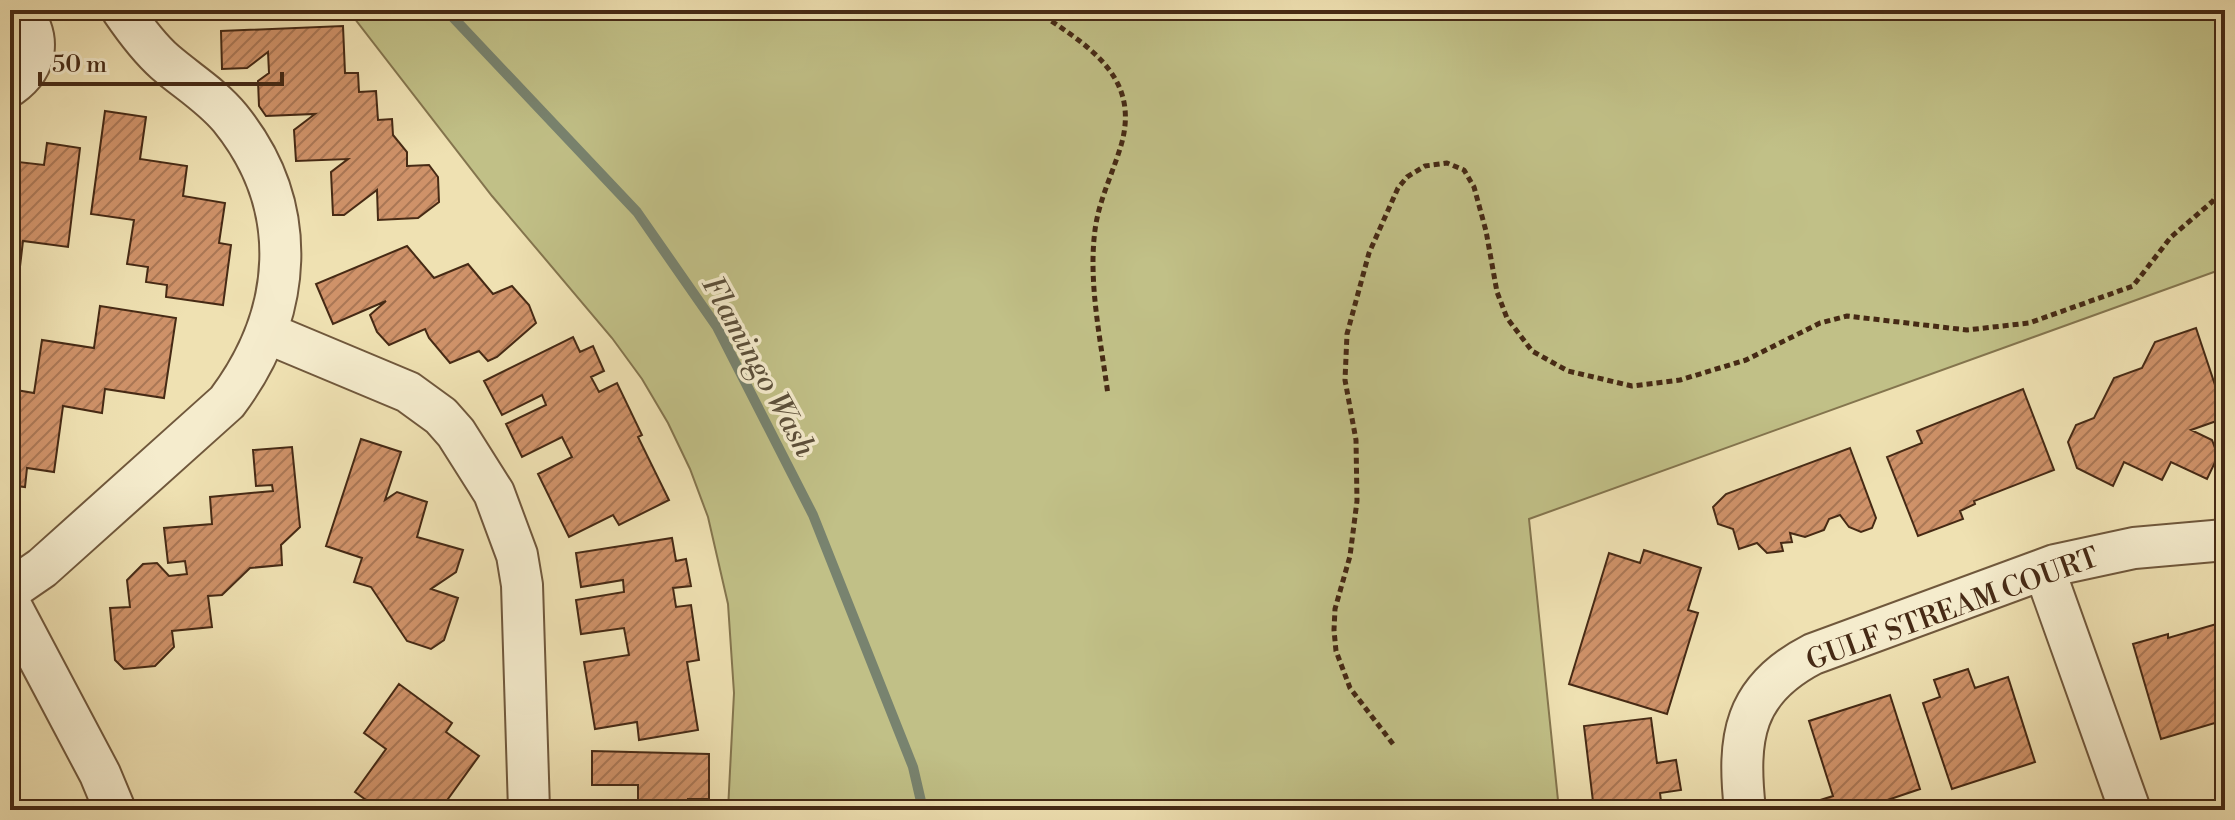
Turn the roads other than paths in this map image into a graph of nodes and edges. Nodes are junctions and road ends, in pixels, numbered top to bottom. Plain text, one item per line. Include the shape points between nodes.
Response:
1 (122, 10) edge
2 (31, 13) edge
3 (10, 86) edge
4 (267, 333) junction
5 (2225, 540) edge
6 (2044, 569) junction
7 (10, 590) edge
8 (10, 604) edge
9 (115, 810) edge
10 (529, 810) edge
11 (1745, 810) edge
12 (2130, 810) edge

1 - 4 street via 151,49 230,117 262,170 273,199 281,260
2 - 3 street via 32,62
4 - 7 street via 227,402 42,568
4 - 10 street via 424,402 456,433 494,493 522,585
5 - 6 street, GULF STREAM COURT via 2134,548
6 - 11 street, GULF STREAM COURT via 1813,654 1779,675 1746,727 1741,760
6 - 12 street
8 - 9 street

